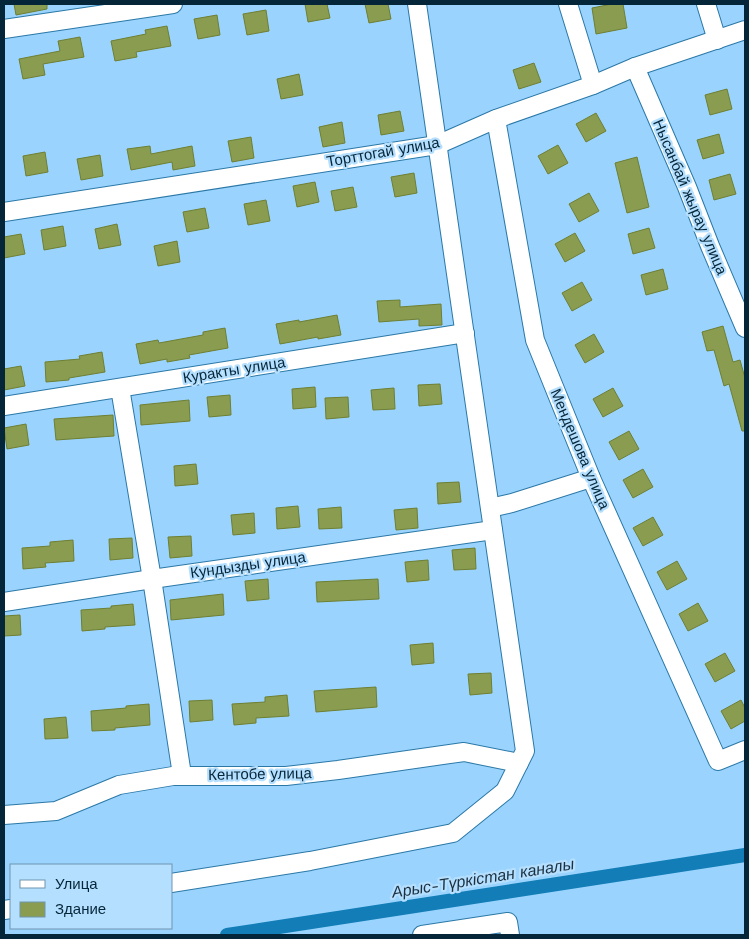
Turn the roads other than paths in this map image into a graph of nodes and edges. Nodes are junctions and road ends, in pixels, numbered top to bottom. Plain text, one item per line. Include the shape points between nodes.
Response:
1 (173, 4) edge
2 (417, 4) edge
3 (568, 4) edge
4 (706, 4) edge
5 (4, 29) edge
6 (745, 30) edge
7 (717, 40) junction
8 (635, 67) junction
9 (593, 85) junction
10 (496, 119) junction
11 (437, 145) junction
12 (4, 212) edge
13 (745, 328) edge
14 (465, 333) junction
15 (120, 388) junction
16 (4, 406) edge
17 (591, 478) junction
18 (490, 508) junction
19 (493, 530) junction
20 (152, 579) junction
21 (4, 602) edge
22 (745, 750) edge
23 (519, 763) junction
24 (182, 776) junction
25 (4, 815) edge
26 (172, 883) edge
27 (509, 929) edge
28 (422, 935) edge

1 - 5 street
2 - 11 street
3 - 9 street
4 - 7 street
6 - 7 street, Торттогай улица
7 - 8 street, Торттогай улица
8 - 9 street, Торттогай улица
8 - 13 street, Нысанбай жырау улица
9 - 10 street, Торттогай улица
10 - 11 street, Торттогай улица
10 - 17 street, Мендешова улица via 535,340
11 - 12 street, Торттогай улица
11 - 14 street
14 - 15 street, Куракты улица
14 - 18 street
15 - 16 street, Куракты улица
15 - 20 street
17 - 18 street
17 - 22 street, Мендешова улица via 718,761
18 - 19 street
19 - 20 street, Кундызды улица
19 - 23 street via 525,751
20 - 21 street, Кундызды улица
20 - 24 street
23 - 24 street, Кентобе улица via 464,752 286,776
23 - 26 street via 505,791 452,833 310,861
24 - 25 street, Кентобе улица via 118,785 56,811
27 - 28 street

